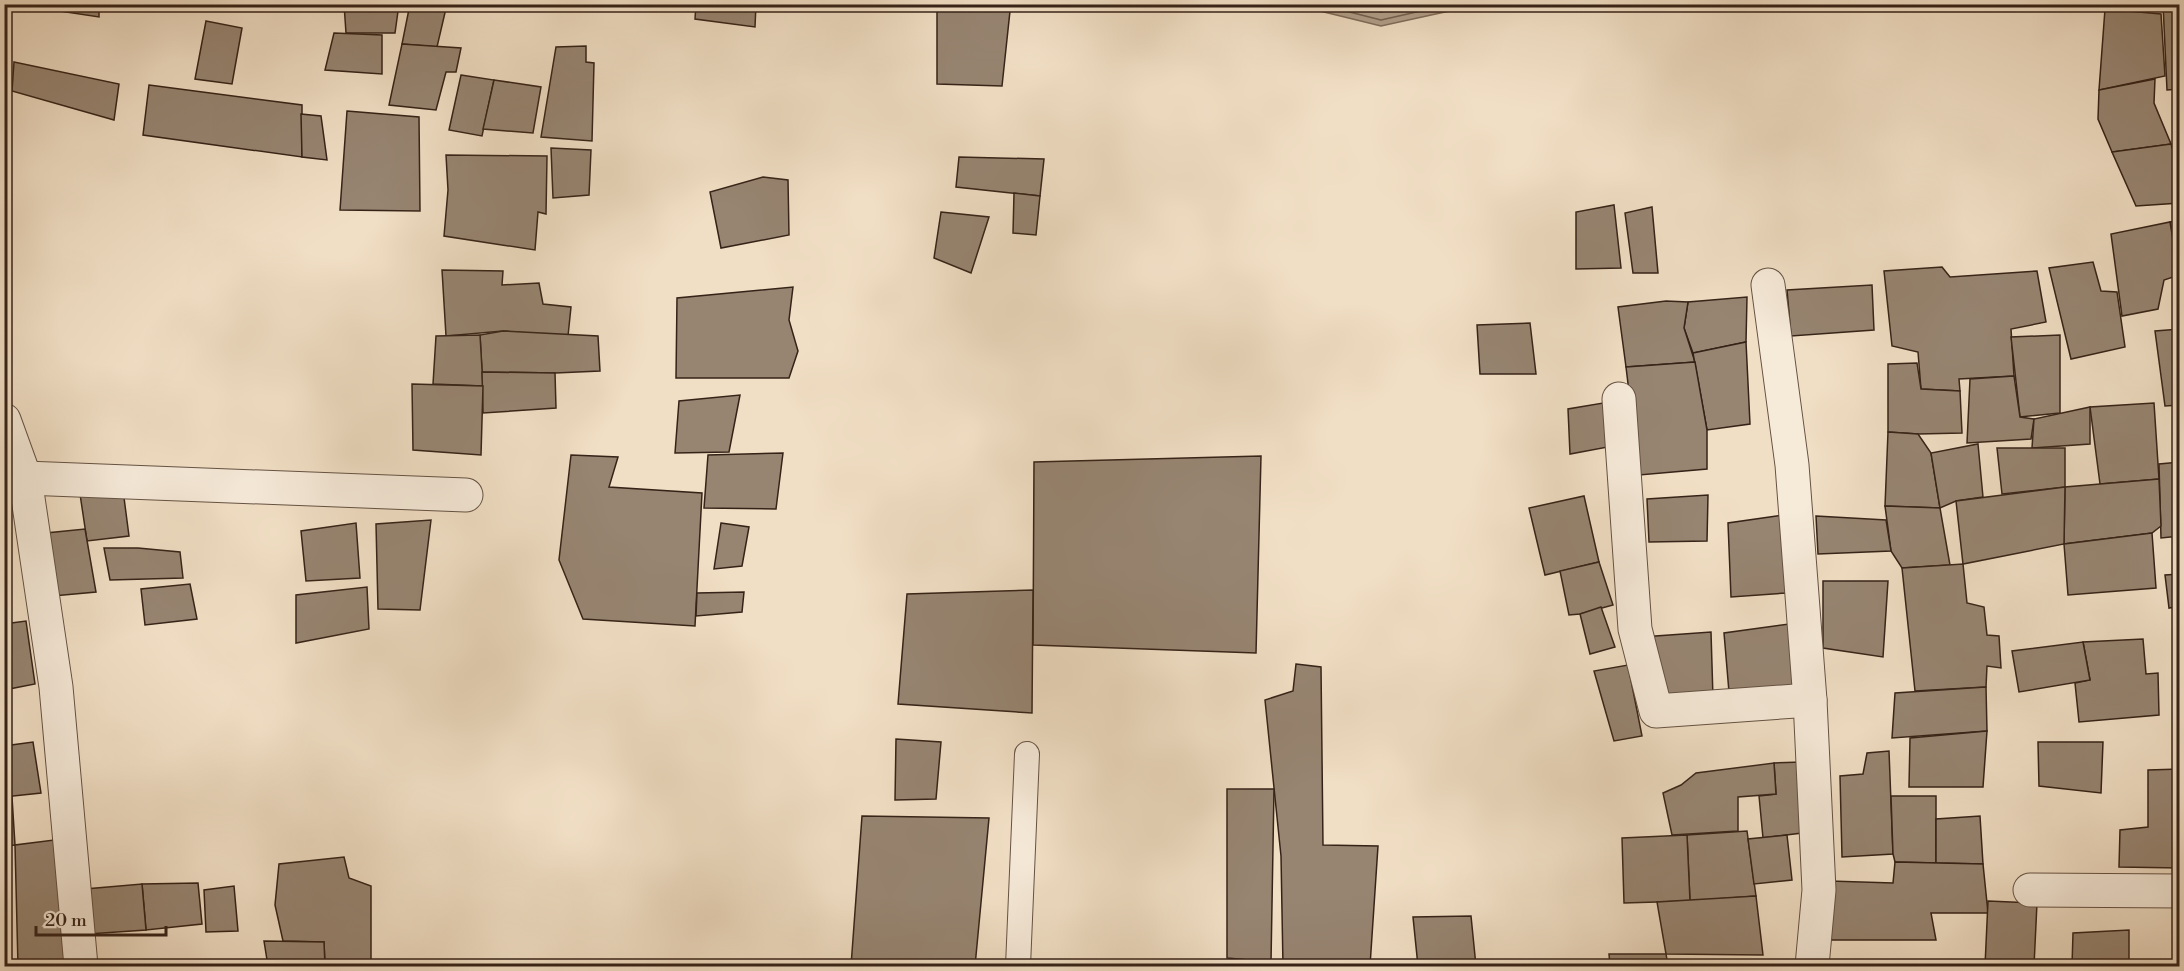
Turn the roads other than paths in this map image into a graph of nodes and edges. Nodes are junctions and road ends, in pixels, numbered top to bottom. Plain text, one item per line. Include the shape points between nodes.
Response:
1 (1768, 285) dead end
2 (1619, 399) dead end
3 (4, 420) edge
4 (25, 478) junction
5 (466, 495) dead end
6 (1810, 700) junction
7 (1027, 754) dead end
8 (2031, 890) dead end
9 (2180, 891) edge
10 (81, 966) edge
11 (1018, 966) edge
12 (1812, 966) edge

1 - 6 street via 1792,465
2 - 6 street via 1635,629 1656,711
3 - 4 street
4 - 5 street
4 - 10 street via 56,687
6 - 12 street via 1819,890
7 - 11 lane
8 - 9 street

